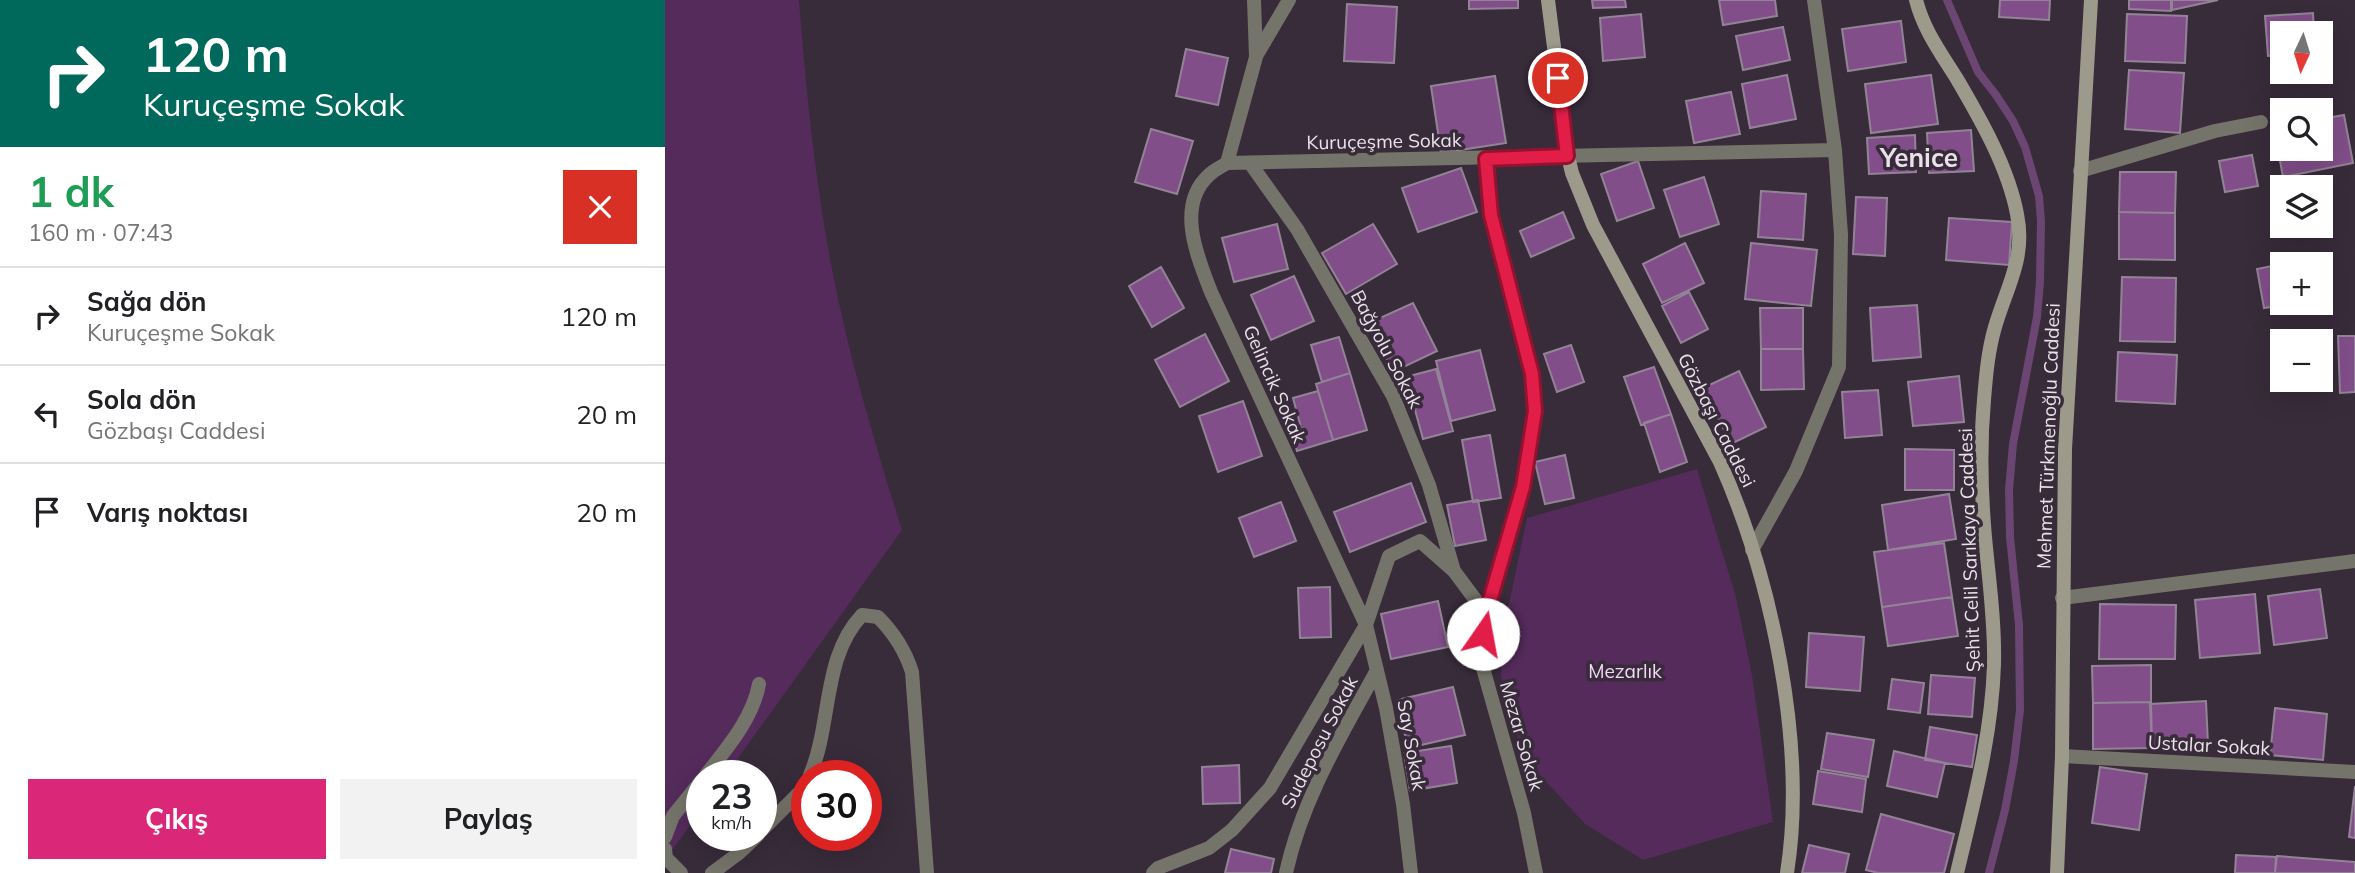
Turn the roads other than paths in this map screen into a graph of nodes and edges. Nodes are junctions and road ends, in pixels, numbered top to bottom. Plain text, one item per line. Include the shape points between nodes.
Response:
1 (1254, 0) edge
2 (1289, 0) edge
3 (1548, 0) edge
4 (1814, 0) edge
5 (1916, 0) edge
6 (2091, 0) edge
7 (1256, 57) junction
8 (2261, 122) dead end
9 (1835, 150) junction
10 (1567, 156) junction
11 (1486, 159) junction
12 (1227, 163) junction
13 (1250, 163) junction
14 (2080, 171) junction
15 (1752, 550) junction
16 (2355, 561) edge
17 (1454, 571) junction
18 (2062, 598) junction
19 (1486, 614) junction
20 (1366, 625) junction
21 (1377, 670) junction
22 (759, 684) dead end
23 (2062, 756) junction
24 (718, 760) edge
25 (815, 760) edge
26 (2355, 772) edge
27 (686, 800) edge
28 (791, 801) edge
29 (777, 815) edge
30 (665, 837) edge
31 (665, 849) edge
32 (741, 851) edge
33 (681, 873) edge
34 (712, 873) edge
35 (927, 873) edge
36 (1153, 873) edge
37 (1286, 873) edge
38 (1411, 873) edge
39 (1536, 873) edge
40 (1787, 873) edge
41 (1958, 873) edge
42 (2057, 873) edge

1 - 7 street
2 - 7 street
3 - 10 street, Gözbaşı Caddesi
4 - 9 street
5 - 41 street, Şehit Celil Sarıkaya Caddesi via 1934,46 1991,143 2012,193 2020,234 2017,268 1996,324 1986,371 1982,493 1994,667 1981,768
6 - 14 street, Mehmet Türkmenoğlu Caddesi
7 - 12 street
8 - 14 street
9 - 10 street, Kuruçeşme Sokak
9 - 15 street via 1841,235 1839,367 1796,471
10 - 11 street, Kuruçeşme Sokak
10 - 15 street, Gözbaşı Caddesi via 1594,225 1720,462
11 - 13 street, Kuruçeşme Sokak
11 - 19 street, Mezar Sokak via 1491,215 1532,374 1535,411 1523,487
12 - 13 street, Kuruçeşme Sokak
12 - 20 street, Gelincik Sokak via 1208,176 1193,206 1192,229 1199,259
13 - 17 street, Bağyolu Sokak via 1297,229 1393,396 1429,485
14 - 18 street, Mehmet Türkmenoğlu Caddesi
15 - 40 street, Gözbaşı Caddesi via 1777,648 1790,741 1792,833
16 - 18 street
17 - 19 street
17 - 20 street via 1420,541 1389,556
18 - 23 street, Mehmet Türkmenoğlu Caddesi
19 - 39 street, Mezar Sokak via 1479,654
20 - 21 street, Say Sokak
20 - 36 street via 1270,788 1209,848
21 - 37 street, Sudeposu Sokak via 1300,818
21 - 38 street, Say Sokak via 1399,780
22 - 24 street via 757,697
23 - 26 street, Ustalar Sokak
23 - 42 street, Mehmet Türkmenoğlu Caddesi
25 - 35 street via 841,646 862,615 879,617 906,652 912,672
27 - 30 street
28 - 29 street
31 - 33 street via 666,858
32 - 34 street

